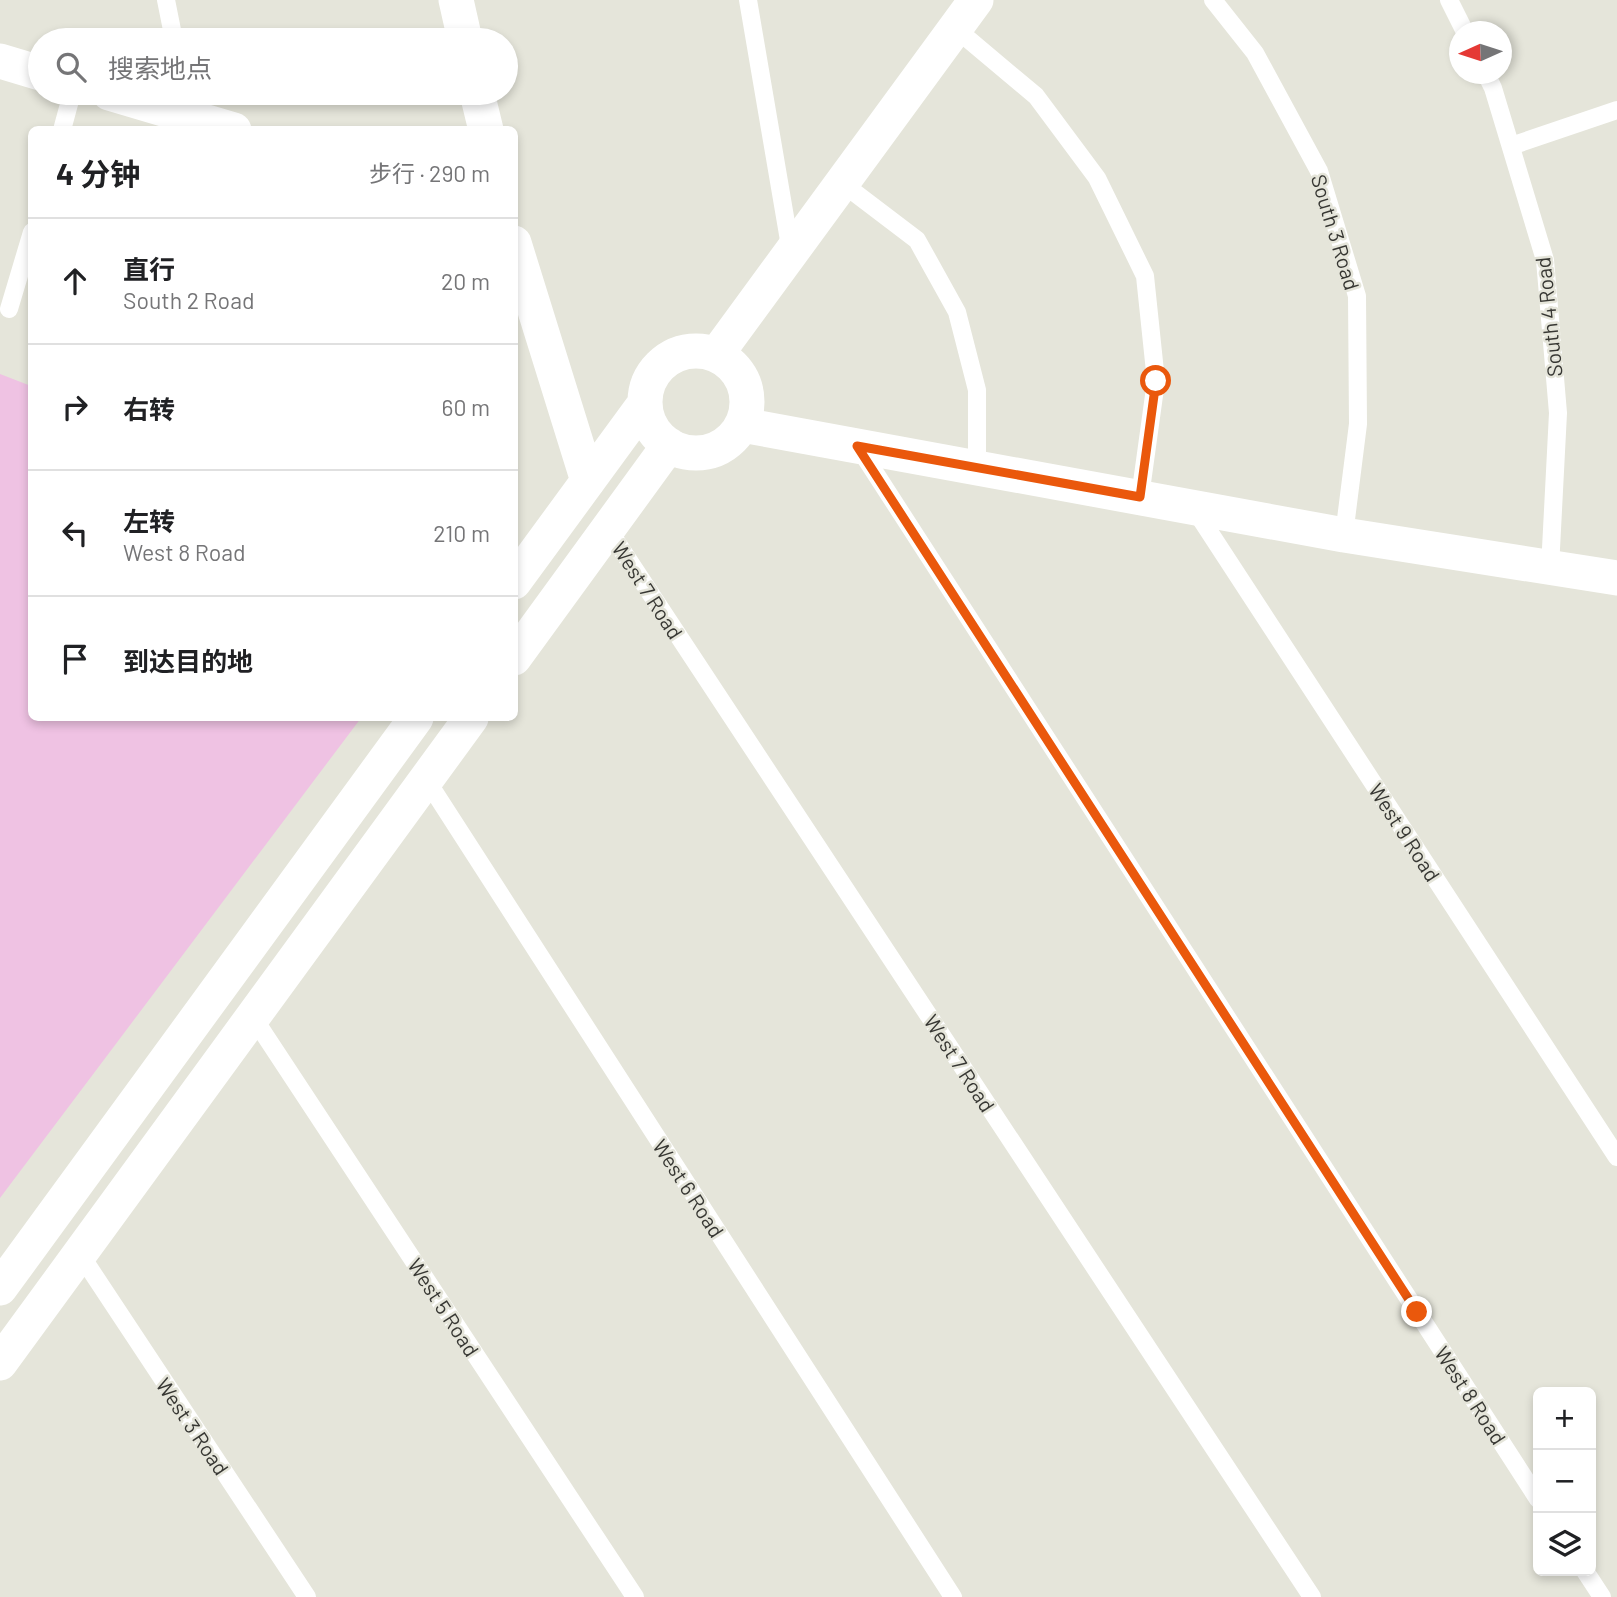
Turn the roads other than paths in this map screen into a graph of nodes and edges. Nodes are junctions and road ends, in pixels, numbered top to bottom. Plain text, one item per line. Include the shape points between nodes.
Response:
1 (166, 0) edge
2 (456, 0) edge
3 (748, 0) edge
4 (976, 0) edge
5 (1213, 0) edge
6 (1449, 0) edge
7 (1460, 21) edge
8 (172, 28) edge
9 (462, 28) edge
10 (955, 28) junction
11 (0, 61) edge
12 (28, 69) edge
13 (1491, 84) edge
14 (69, 105) edge
15 (187, 105) edge
16 (480, 105) edge
17 (1617, 110) edge
18 (63, 126) edge
19 (226, 126) edge
20 (484, 126) edge
21 (1511, 145) junction
22 (842, 183) junction
23 (28, 245) edge
24 (791, 252) junction
25 (518, 256) edge
26 (9, 309) dead end
27 (716, 355) junction
28 (645, 403) junction
29 (742, 425) junction
30 (669, 446) junction
31 (857, 446) junction
32 (977, 467) junction
33 (588, 481) junction
34 (1140, 497) junction
35 (1193, 507) junction
36 (608, 529) junction
37 (1345, 535) junction
38 (1550, 568) junction
39 (518, 577) edge
40 (1617, 579) edge
41 (518, 652) edge
42 (414, 721) edge
43 (469, 721) edge
44 (426, 779) junction
45 (253, 1017) junction
46 (1617, 1157) edge
47 (80, 1254) junction
48 (0, 1288) edge
49 (0, 1363) edge
50 (1533, 1491) edge
51 (1588, 1576) edge
52 (307, 1597) edge
53 (635, 1597) edge
54 (953, 1597) edge
55 (1312, 1597) edge
56 (1602, 1597) edge

1 - 8 lane
2 - 9 street
3 - 24 lane
4 - 10 street
5 - 37 lane, South 3 Road via 1255,53 1318,171 1357,296 1358,424
6 - 7 lane
10 - 22 street
10 - 34 lane via 1036,96 1097,178 1145,276 1156,381
11 - 12 street
13 - 21 lane, South 4 Road
14 - 18 lane
15 - 19 street
16 - 20 street
17 - 21 lane
21 - 38 lane, South 4 Road via 1545,260 1558,413
22 - 24 street
22 - 32 lane via 917,240 957,312 977,390
23 - 26 lane
24 - 27 street
25 - 33 street
27 - 28 street via 686,352 670,359 656,370
27 - 29 street via 731,364 746,390
28 - 30 street via 649,420
28 - 33 street
29 - 30 street via 732,439 703,453
29 - 31 street
30 - 36 street
31 - 32 street
31 - 50 lane, West 8 Road
32 - 34 street
33 - 39 street
34 - 35 street
35 - 37 street
35 - 46 lane, West 9 Road
36 - 41 street
36 - 55 lane, West 7 Road
37 - 38 street
38 - 40 street
42 - 48 street
43 - 44 street
44 - 45 street
44 - 54 lane, West 6 Road
45 - 47 street
45 - 53 lane, West 5 Road
47 - 49 street
47 - 52 lane, West 3 Road
51 - 56 lane

